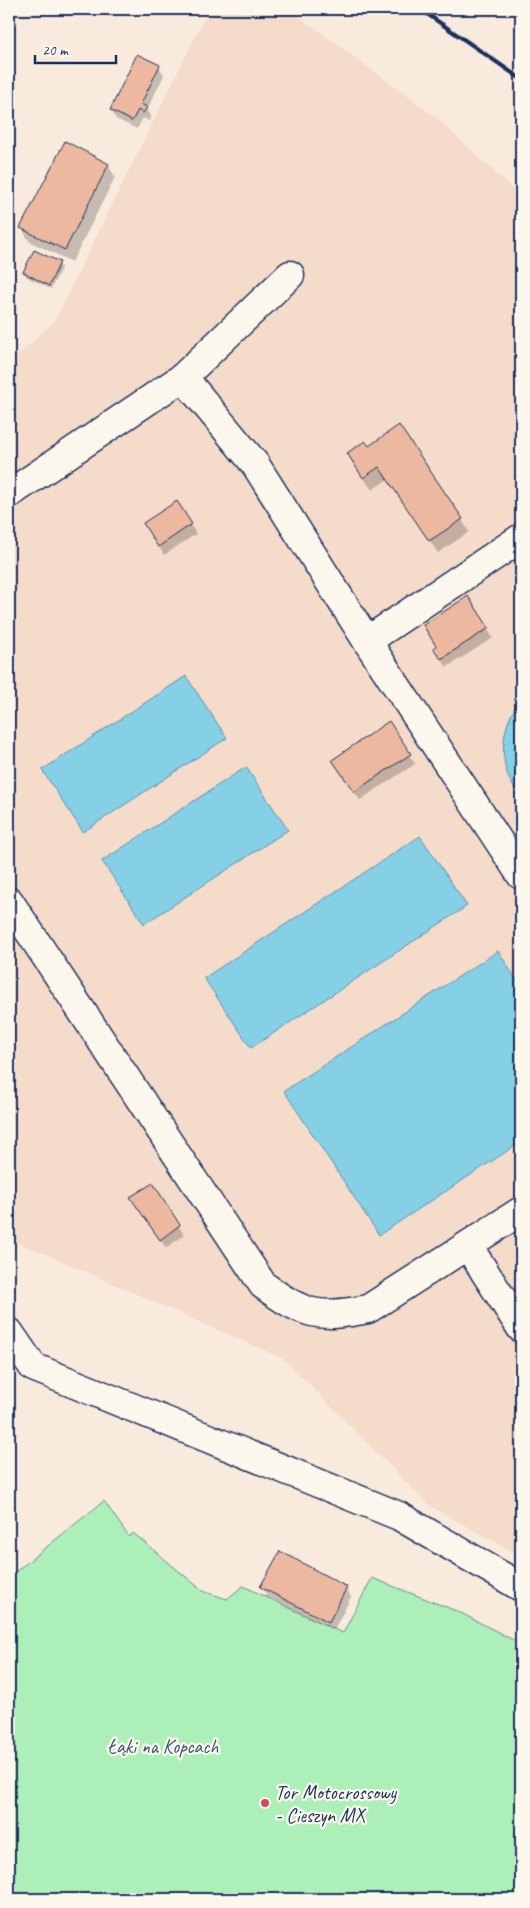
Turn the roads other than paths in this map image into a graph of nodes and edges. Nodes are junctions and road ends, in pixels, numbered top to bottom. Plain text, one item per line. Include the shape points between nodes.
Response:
1 (290, 275) dead end
2 (182, 377) junction
3 (9, 494) edge
4 (521, 538) edge
5 (367, 641) junction
6 (521, 875) edge
7 (9, 901) edge
8 (521, 1211) edge
9 (468, 1246) junction
10 (521, 1328) edge
11 (9, 1332) edge
12 (521, 1587) edge

1 - 2 lane
2 - 3 lane
2 - 5 lane via 256,464
4 - 5 lane
5 - 6 lane
7 - 9 lane via 263,1285 308,1313 339,1315 368,1309
8 - 9 lane
9 - 10 lane
11 - 12 lane via 33,1367 399,1516

